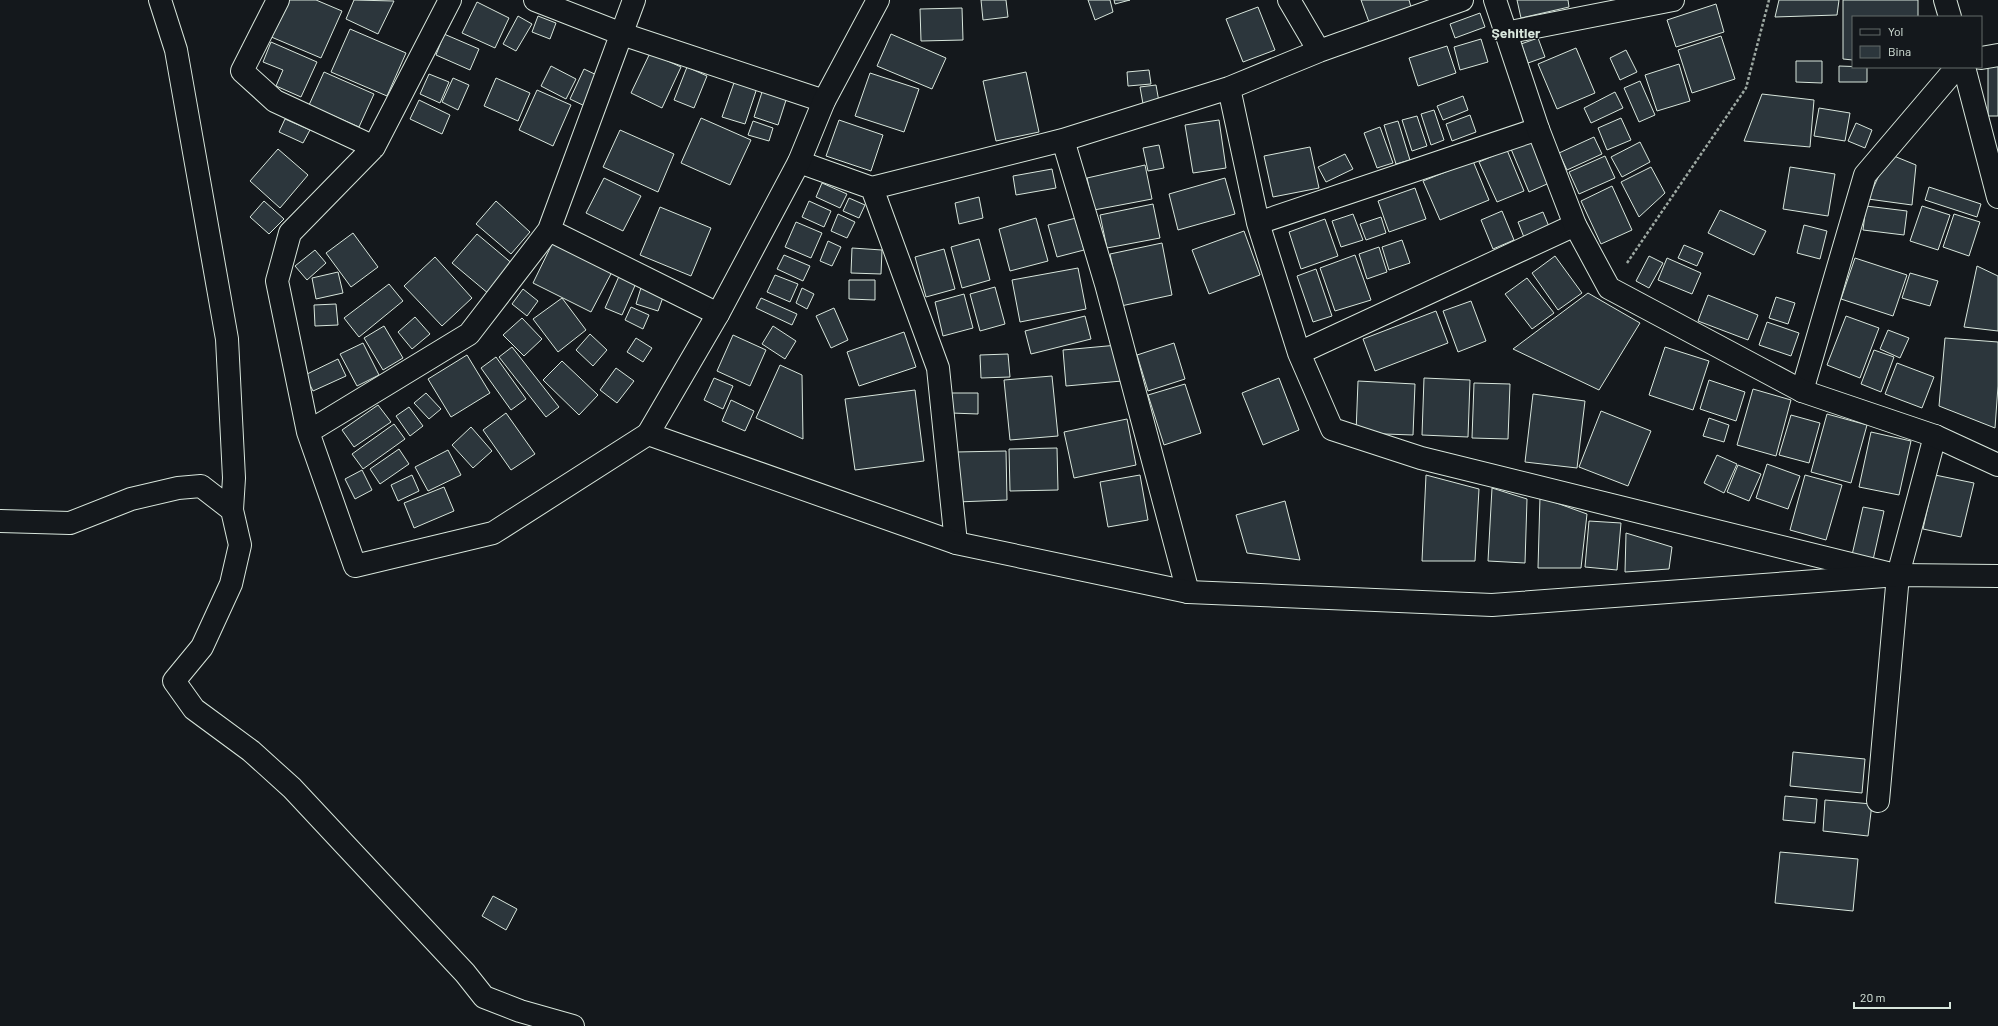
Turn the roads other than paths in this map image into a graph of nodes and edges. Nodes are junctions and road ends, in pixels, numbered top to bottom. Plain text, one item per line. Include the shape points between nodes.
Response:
1 (160, 0) edge
2 (278, 0) edge
3 (450, 0) edge
4 (535, 0) edge
5 (634, 0) edge
6 (878, 0) edge
7 (1289, 0) edge
8 (1462, 0) edge
9 (1495, 0) edge
10 (1672, 0) edge
11 (1945, 0) edge
12 (1950, 16) edge
13 (1506, 33) junction
14 (622, 34) junction
15 (1318, 52) junction
16 (1998, 55) edge
17 (1982, 58) edge
18 (1956, 68) edge
19 (1964, 68) edge
20 (1229, 88) junction
21 (824, 101) junction
22 (1538, 129) junction
23 (1063, 140) junction
24 (374, 147) junction
25 (799, 162) junction
26 (872, 188) junction
27 (1998, 197) edge
28 (1258, 223) junction
29 (1575, 225) junction
30 (549, 230) junction
31 (718, 314) junction
32 (1299, 353) junction
33 (1802, 391) junction
34 (308, 432) junction
35 (648, 434) junction
36 (1934, 436) junction
37 (1998, 465) edge
38 (232, 510) junction
39 (0, 521) edge
40 (956, 542) junction
41 (1898, 575) junction
42 (1998, 576) edge
43 (1188, 592) junction
44 (1878, 801) dead end
45 (562, 1024) edge

1 - 38 street via 176,50 227,339 234,478
2 - 24 street via 242,71 275,101
3 - 24 street
4 - 14 street
5 - 14 street
6 - 21 street
7 - 15 street
8 - 15 street
9 - 13 street
10 - 13 street
11 - 12 street
13 - 22 street
14 - 21 street
14 - 30 street
15 - 20 street
16 - 17 street
18 - 33 street via 1865,175
19 - 27 street
20 - 23 street
20 - 28 street
21 - 25 street
22 - 28 street
22 - 29 street
23 - 26 street
23 - 43 street via 1106,284
24 - 34 street via 290,233 277,281
25 - 26 street
25 - 31 street
26 - 40 street via 938,368
28 - 32 street
29 - 32 street
29 - 33 street via 1610,288
30 - 31 street
30 - 34 street via 469,334
31 - 35 street
32 - 41 street via 1332,429 1421,458
33 - 36 street
34 - 35 street via 355,566 493,533
35 - 40 street
36 - 37 street
36 - 41 street
38 - 39 street via 201,486 178,488 131,499 70,523
38 - 45 street via 240,545 231,584 202,647 174,680 194,709 251,751 292,788 465,973 484,997
40 - 43 street
41 - 42 street
41 - 43 street via 1492,605
41 - 44 street

